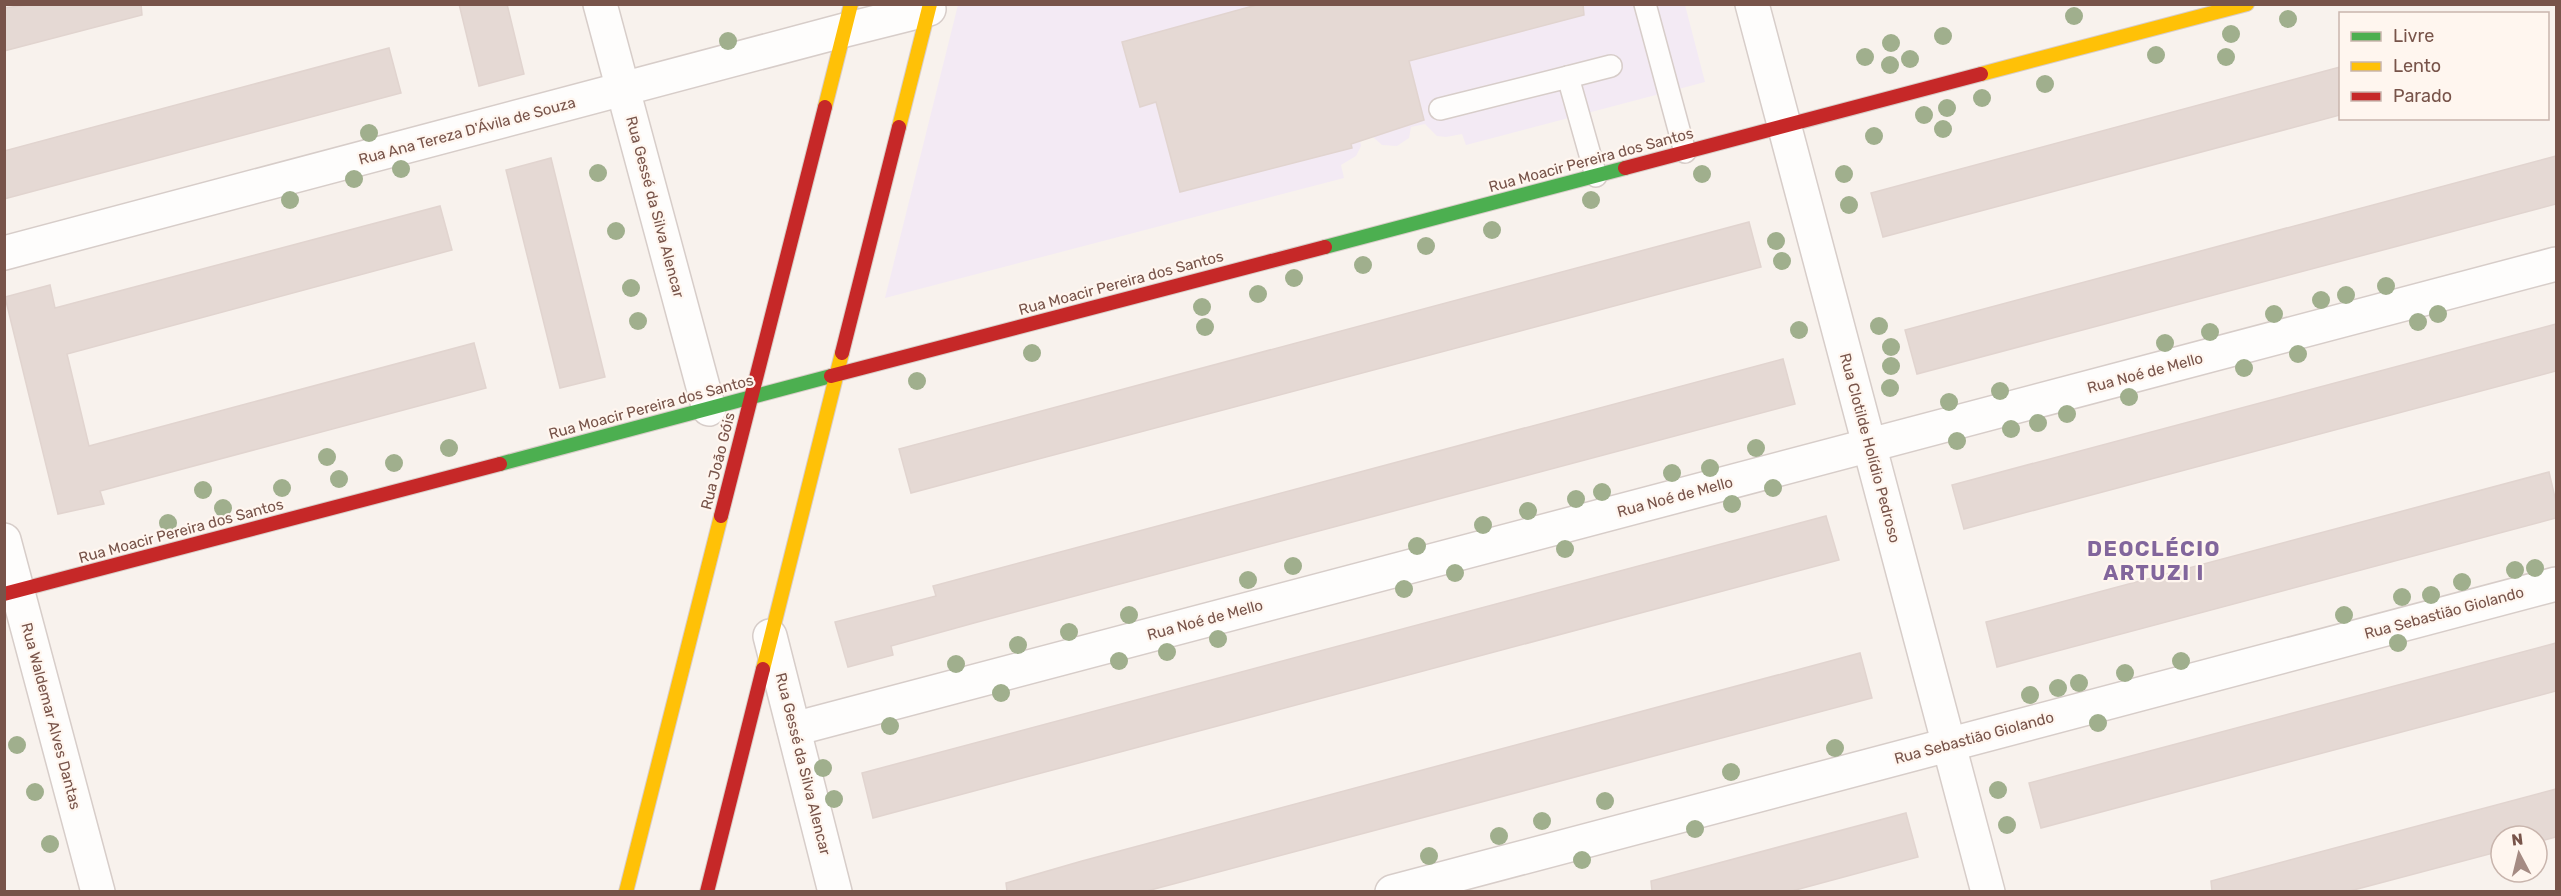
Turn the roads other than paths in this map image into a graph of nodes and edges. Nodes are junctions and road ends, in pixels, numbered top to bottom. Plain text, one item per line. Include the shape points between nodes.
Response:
1 (600, 4) edge
2 (1645, 4) edge
3 (1752, 4) edge
4 (2247, 4) edge
5 (929, 7) edge
6 (848, 17) edge
7 (1611, 66) dead end
8 (1568, 77) junction
9 (623, 90) junction
10 (1440, 109) dead end
11 (1785, 126) junction
12 (1685, 152) junction
13 (1596, 176) junction
14 (4, 253) edge
15 (2556, 264) edge
16 (836, 376) junction
17 (751, 399) junction
18 (709, 409) junction
19 (1869, 446) junction
20 (4, 540) edge
21 (2556, 584) edge
22 (11, 592) edge
23 (770, 636) junction
24 (794, 729) junction
25 (1949, 744) junction
26 (98, 891) edge
27 (626, 891) edge
28 (707, 891) edge
29 (836, 891) edge
30 (1392, 891) edge
31 (1988, 891) edge

1 - 9 street, Rua Gessé da Silva Alencar
2 - 12 lane
3 - 11 street, Rua Clotilde Holídio Pedroso
4 - 11 street, Rua Moacir Pereira dos Santos
5 - 6 street, Rua Ana Tereza D'Ávila de Souza
5 - 16 street
6 - 9 street, Rua Ana Tereza D'Ávila de Souza
6 - 17 street, Rua João Góis
7 - 8 lane
8 - 10 lane
8 - 13 lane
9 - 14 street, Rua Ana Tereza D'Ávila de Souza
9 - 18 street, Rua Gessé da Silva Alencar
11 - 12 street, Rua Moacir Pereira dos Santos
11 - 19 street, Rua Clotilde Holídio Pedroso
12 - 13 street, Rua Moacir Pereira dos Santos
13 - 16 street, Rua Moacir Pereira dos Santos
15 - 19 street, Rua Noé de Mello
16 - 17 street, Rua Moacir Pereira dos Santos
16 - 23 street
17 - 18 street, Rua Moacir Pereira dos Santos
17 - 27 street, Rua João Góis
18 - 22 street, Rua Moacir Pereira dos Santos
19 - 24 street, Rua Noé de Mello
19 - 25 street, Rua Clotilde Holídio Pedroso
20 - 22 street, Rua Waldemar Alves Dantas
21 - 25 street, Rua Sebastião Giolando
22 - 26 street, Rua Waldemar Alves Dantas
23 - 24 street, Rua Gessé da Silva Alencar
23 - 28 street
24 - 29 street, Rua Gessé da Silva Alencar
25 - 30 street, Rua Sebastião Giolando
25 - 31 street, Rua Clotilde Holídio Pedroso

